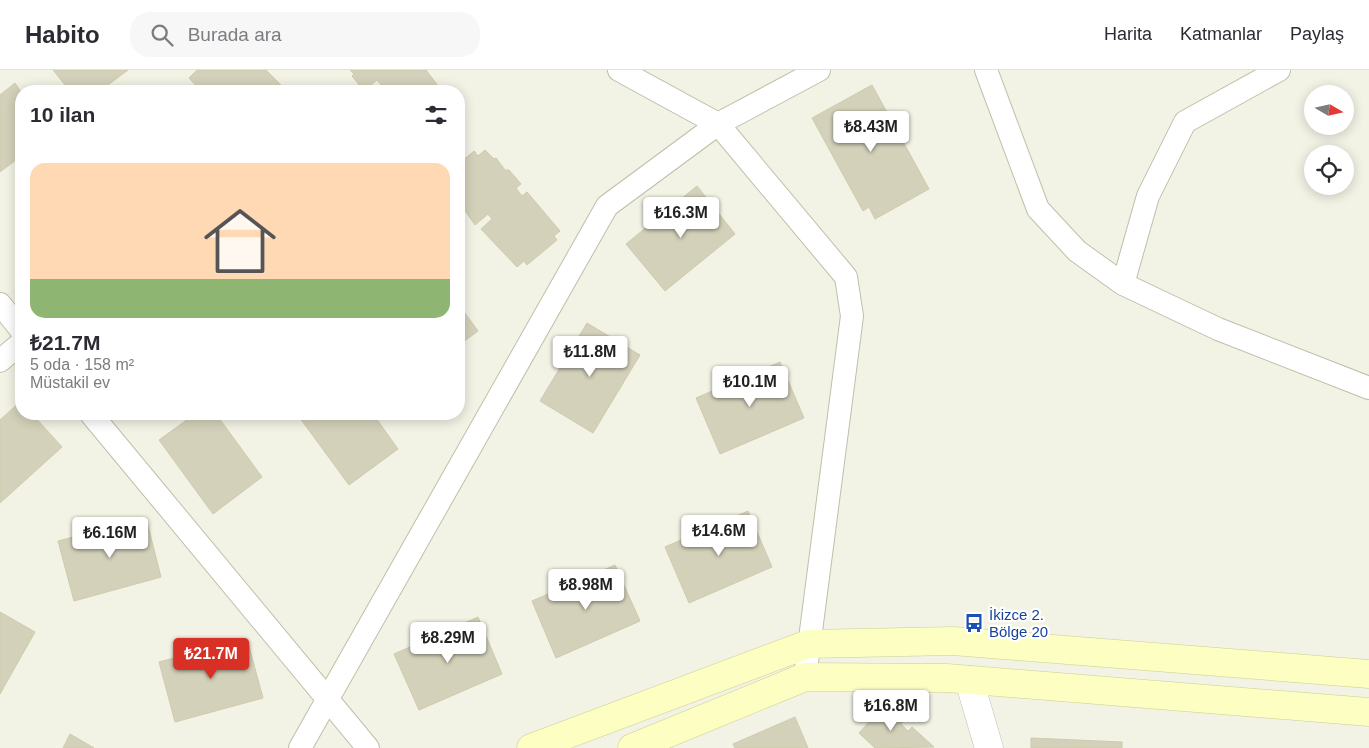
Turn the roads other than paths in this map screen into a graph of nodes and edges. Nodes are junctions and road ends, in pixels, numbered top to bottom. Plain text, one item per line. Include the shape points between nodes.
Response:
1 (619, 70) edge
2 (819, 70) edge
3 (986, 70) edge
4 (1279, 70) edge
5 (718, 124) junction
6 (1123, 284) junction
7 (0, 304) edge
8 (15, 323) edge
9 (15, 347) edge
10 (0, 361) edge
11 (1369, 388) edge
12 (96, 420) edge
13 (808, 644) junction
14 (1368, 670) edge
15 (805, 677) junction
16 (969, 680) junction
17 (328, 700) junction
18 (1369, 712) edge
19 (300, 748) edge
20 (368, 748) edge
21 (531, 748) edge
22 (632, 748) edge
23 (988, 748) edge

1 - 5 street
2 - 5 street
3 - 6 street via 1038,209 1077,251
4 - 6 street via 1184,122 1148,196
5 - 13 street via 846,277 852,316
5 - 17 street via 607,206
6 - 11 street via 1218,329
7 - 8 street
9 - 10 street
12 - 17 street
13 - 14 main road via 953,641
13 - 15 street
13 - 21 main road
15 - 16 main road
15 - 22 main road
16 - 18 main road
16 - 23 street
17 - 19 street
17 - 20 street

